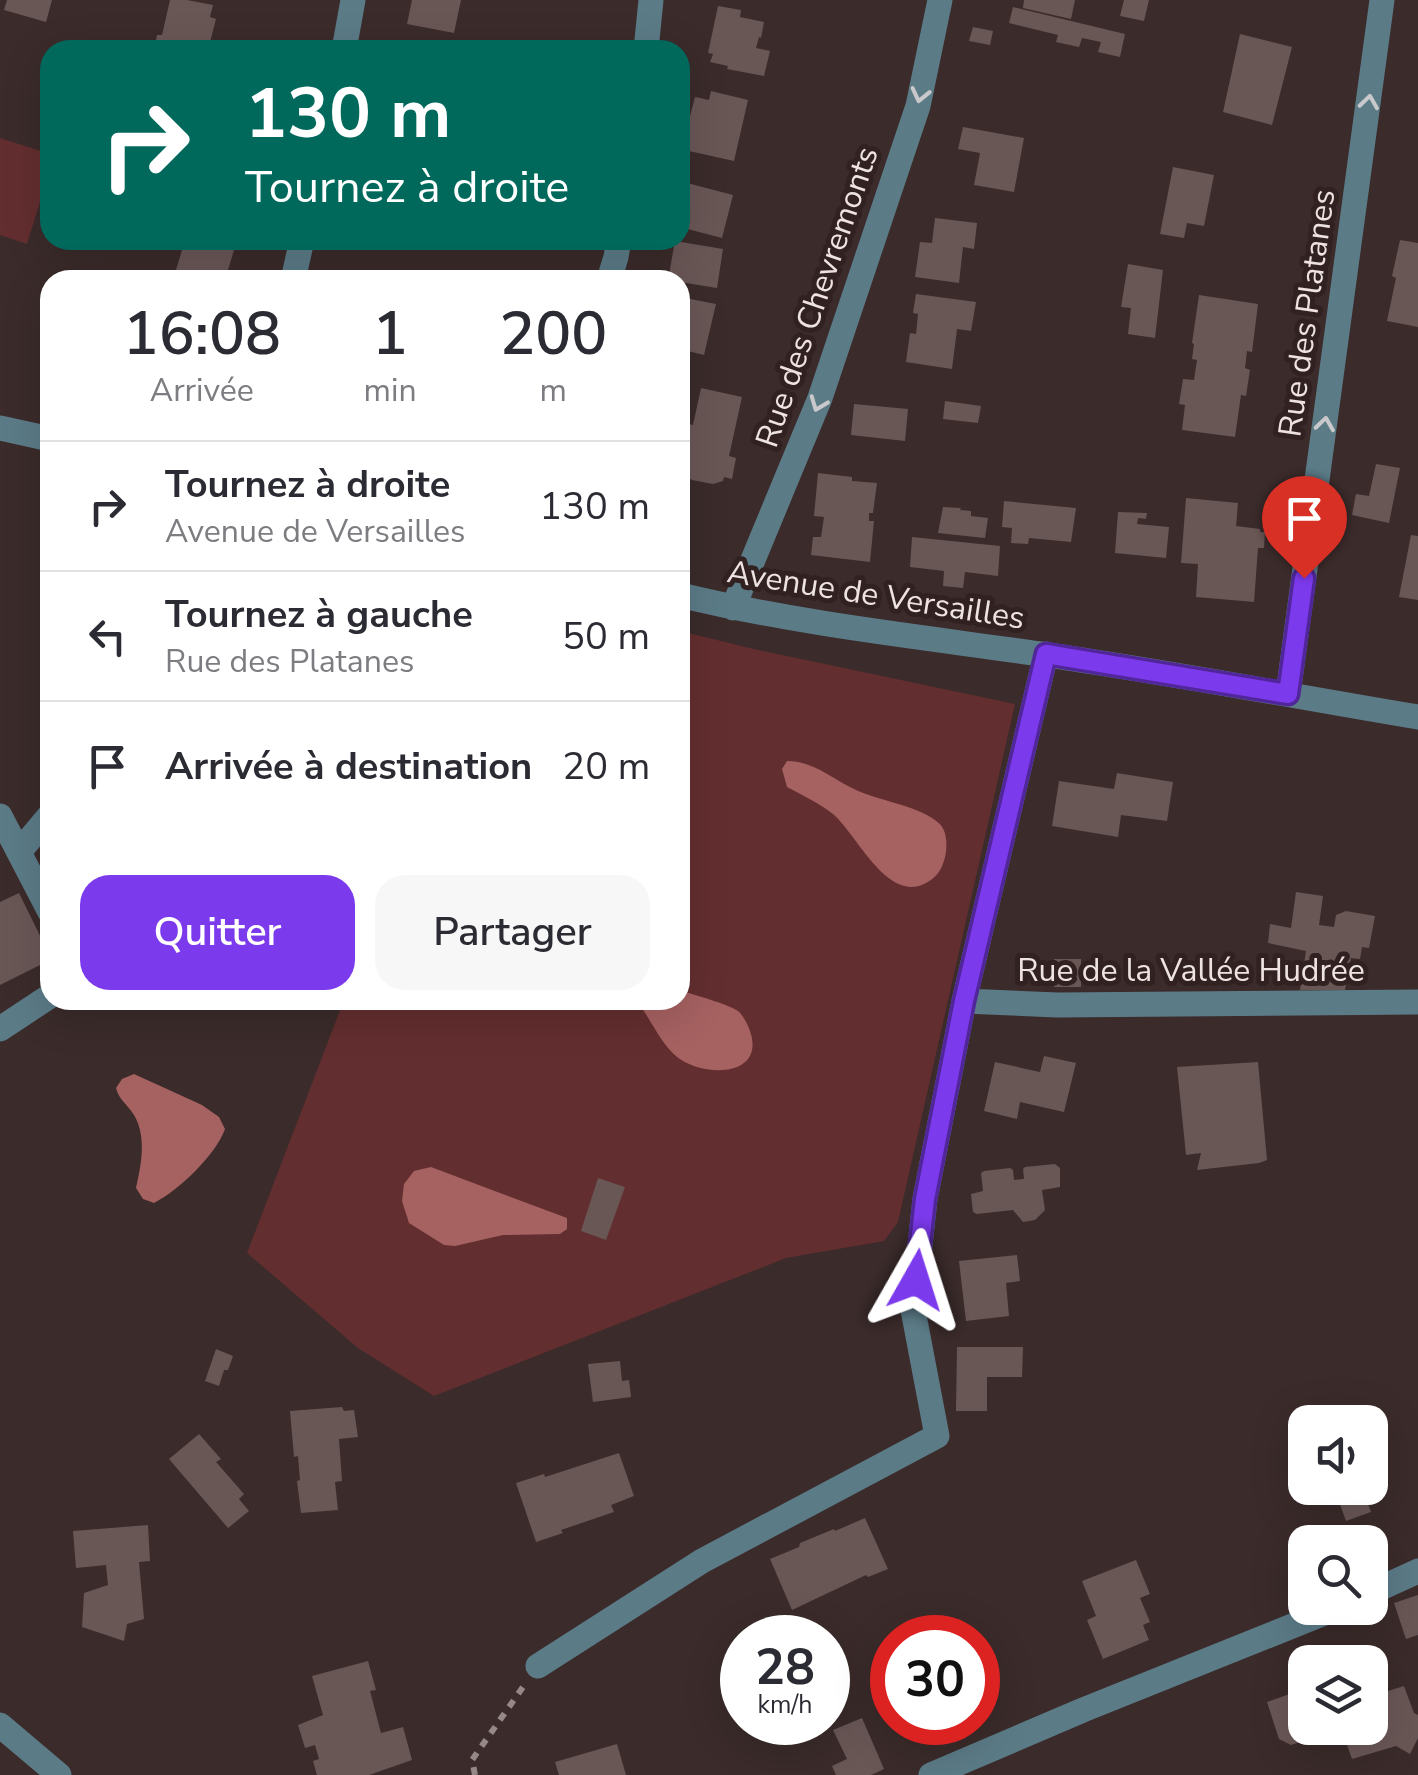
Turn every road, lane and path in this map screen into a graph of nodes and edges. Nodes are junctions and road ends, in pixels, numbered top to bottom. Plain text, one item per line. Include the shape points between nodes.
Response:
1 (353, 0) edge
2 (652, 0) edge
3 (940, 0) edge
4 (1382, 0) edge
5 (346, 40) edge
6 (647, 40) edge
7 (0, 428) edge
8 (40, 437) edge
9 (690, 597) edge
10 (733, 608) junction
11 (1046, 654) junction
12 (1288, 694) junction
13 (1418, 717) edge
14 (0, 816) edge
15 (40, 827) edge
16 (19, 852) junction
17 (40, 893) edge
18 (964, 1001) junction
19 (1418, 1002) edge
20 (40, 1003) edge
21 (0, 1029) edge
22 (1418, 1571) edge
23 (1388, 1585) edge
24 (1295, 1625) edge
25 (538, 1666) joint
26 (0, 1725) edge
27 (59, 1775) edge
28 (475, 1775) edge
29 (931, 1775) edge

1 - 5 street
2 - 6 street
3 -> 10 street, Rue des Chevremonts via 918,106 820,398
12 -> 4 street, Rue des Platanes
7 - 8 street
9 - 10 street, Avenue de Versailles
10 - 11 street, Avenue de Versailles
11 - 12 street, Avenue de Versailles
11 - 18 street, Rue de la Vallée Hudrée
12 - 13 street, Avenue de Versailles
14 - 16 street
15 - 16 street
16 - 17 street
18 - 19 street, Rue de la Vallée Hudrée
18 - 25 street, Rue de la Vallée Hudrée via 925,1199 914,1310 937,1436 702,1561
20 - 21 street
22 - 23 street
24 - 29 street
25 - 28 path via 472,1760
26 - 27 street

